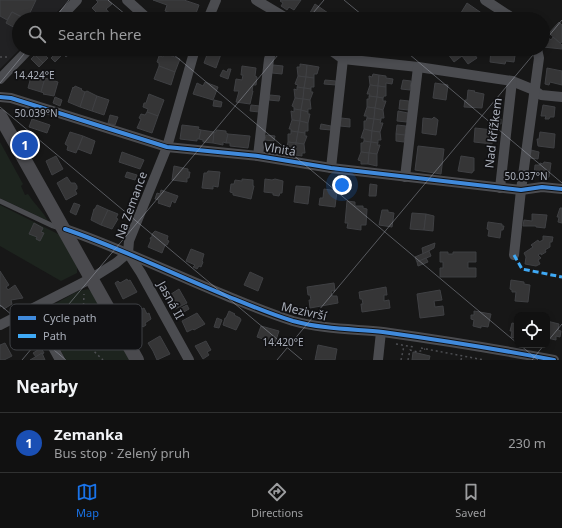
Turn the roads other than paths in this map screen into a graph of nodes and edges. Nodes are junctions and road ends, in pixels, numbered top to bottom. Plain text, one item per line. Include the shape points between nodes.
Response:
1 (77, 0) edge
2 (127, 0) edge
3 (216, 0) edge
4 (256, 0) edge
5 (485, 0) edge
6 (66, 12) edge
7 (140, 12) edge
8 (211, 12) edge
9 (276, 12) edge
10 (503, 12) edge
11 (22, 56) edge
12 (193, 56) edge
13 (270, 56) edge
14 (339, 56) edge
15 (539, 56) edge
16 (343, 59) junction
17 (418, 67) junction
18 (0, 80) edge
19 (512, 81) junction
20 (534, 90) junction
21 (0, 97) edge
22 (562, 97) edge
23 (0, 116) edge
24 (167, 147) junction
25 (258, 156) junction
26 (331, 168) junction
27 (405, 176) junction
28 (500, 188) junction
29 (562, 189) edge
30 (521, 190) junction
31 (0, 201) edge
32 (65, 229) junction
33 (128, 253) junction
34 (514, 255) dead end
35 (92, 278) junction
36 (40, 304) edge
37 (106, 304) edge
38 (10, 320) edge
39 (0, 325) edge
40 (381, 332) junction
41 (55, 350) edge
42 (132, 350) edge
43 (60, 360) edge
44 (137, 360) edge
45 (190, 360) edge
46 (378, 360) edge
47 (554, 360) edge

1 - 6 street
2 - 7 street
3 - 8 street
4 - 9 street
5 - 10 street
11 - 18 street
12 - 24 street, Na Zemance
13 - 25 street
14 - 16 street
15 - 20 street
16 - 17 street
16 - 26 street
17 - 19 street
17 - 27 street
19 - 20 street
19 - 28 street, Nad křížkem
20 - 22 street via 541,95
20 - 30 street
21 - 24 street, Vlnitá via 11,98
23 - 32 street
24 - 25 street, Vlnitá
24 - 33 street, Na Zemance via 129,241
25 - 26 street, Vlnitá
26 - 27 street, Vlnitá
27 - 28 street, Vlnitá
28 - 30 street, Vlnitá
29 - 30 street, Vlnitá via 542,187
30 - 34 street
31 - 32 lane
32 - 33 street, Mezivrší
32 - 35 street
33 - 35 street, Na Zemance
33 - 40 street, Mezivrší via 205,287 293,321 322,327
33 - 45 street, Jasná II
35 - 36 street, Na Zemance
35 - 37 street
38 - 39 street, Na Zemance
40 - 46 street
40 - 47 street, Mezivrší via 494,348
41 - 43 street
42 - 44 street

